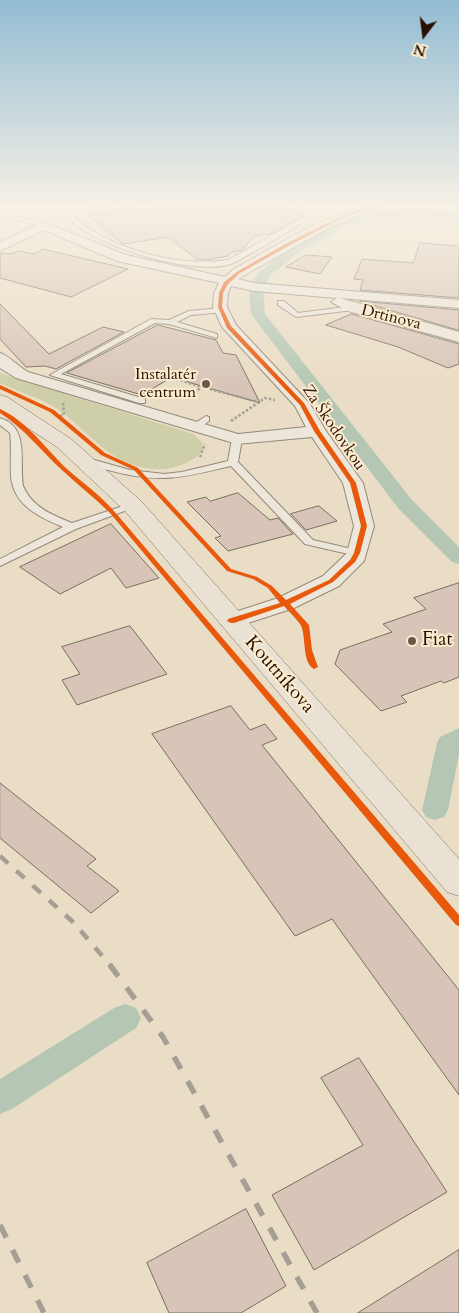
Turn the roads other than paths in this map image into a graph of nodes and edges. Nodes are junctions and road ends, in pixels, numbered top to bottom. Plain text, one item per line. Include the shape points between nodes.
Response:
1 (152, 265) edge
2 (251, 265) edge
3 (226, 283) junction
4 (328, 293) junction
5 (282, 303) dead end
6 (459, 304) edge
7 (353, 308) junction
8 (221, 310) junction
9 (170, 322) junction
10 (214, 336) dead end
11 (459, 336) edge
12 (0, 358) edge
13 (0, 401) edge
14 (142, 401) dead end
15 (0, 421) edge
16 (317, 431) junction
17 (238, 439) junction
18 (86, 462) junction
19 (232, 463) junction
20 (132, 506) junction
21 (72, 527) junction
22 (357, 553) junction
23 (0, 563) edge
24 (231, 620) junction
25 (459, 882) edge

1 - 3 street
2 - 3 street
3 - 4 street
3 - 8 street via 221,293
4 - 6 street
4 - 7 street, Drtinova via 333,300
5 - 7 lane via 296,316
7 - 11 street, Drtinova
8 - 9 lane via 189,313
8 - 16 street, Za Škodovkou via 229,327 302,404
9 - 10 lane
9 - 14 lane via 154,321 54,375
12 - 17 street, Za Škodovkou via 8,368 22,374 200,423
13 - 18 main road, Koutníkova via 44,429
15 - 21 lane via 15,433 16,479 20,494 41,514
16 - 17 street, Za Škodovkou
16 - 22 street, Za Škodovkou via 353,483 364,526
17 - 19 lane
18 - 19 lane via 162,476 176,476
18 - 20 main road, Koutníkova
19 - 22 lane via 309,542
20 - 21 lane
20 - 24 main road, Koutníkova
21 - 23 lane
22 - 24 street, Za Škodovkou via 347,568 322,587 286,603
24 - 25 main road, Koutníkova

